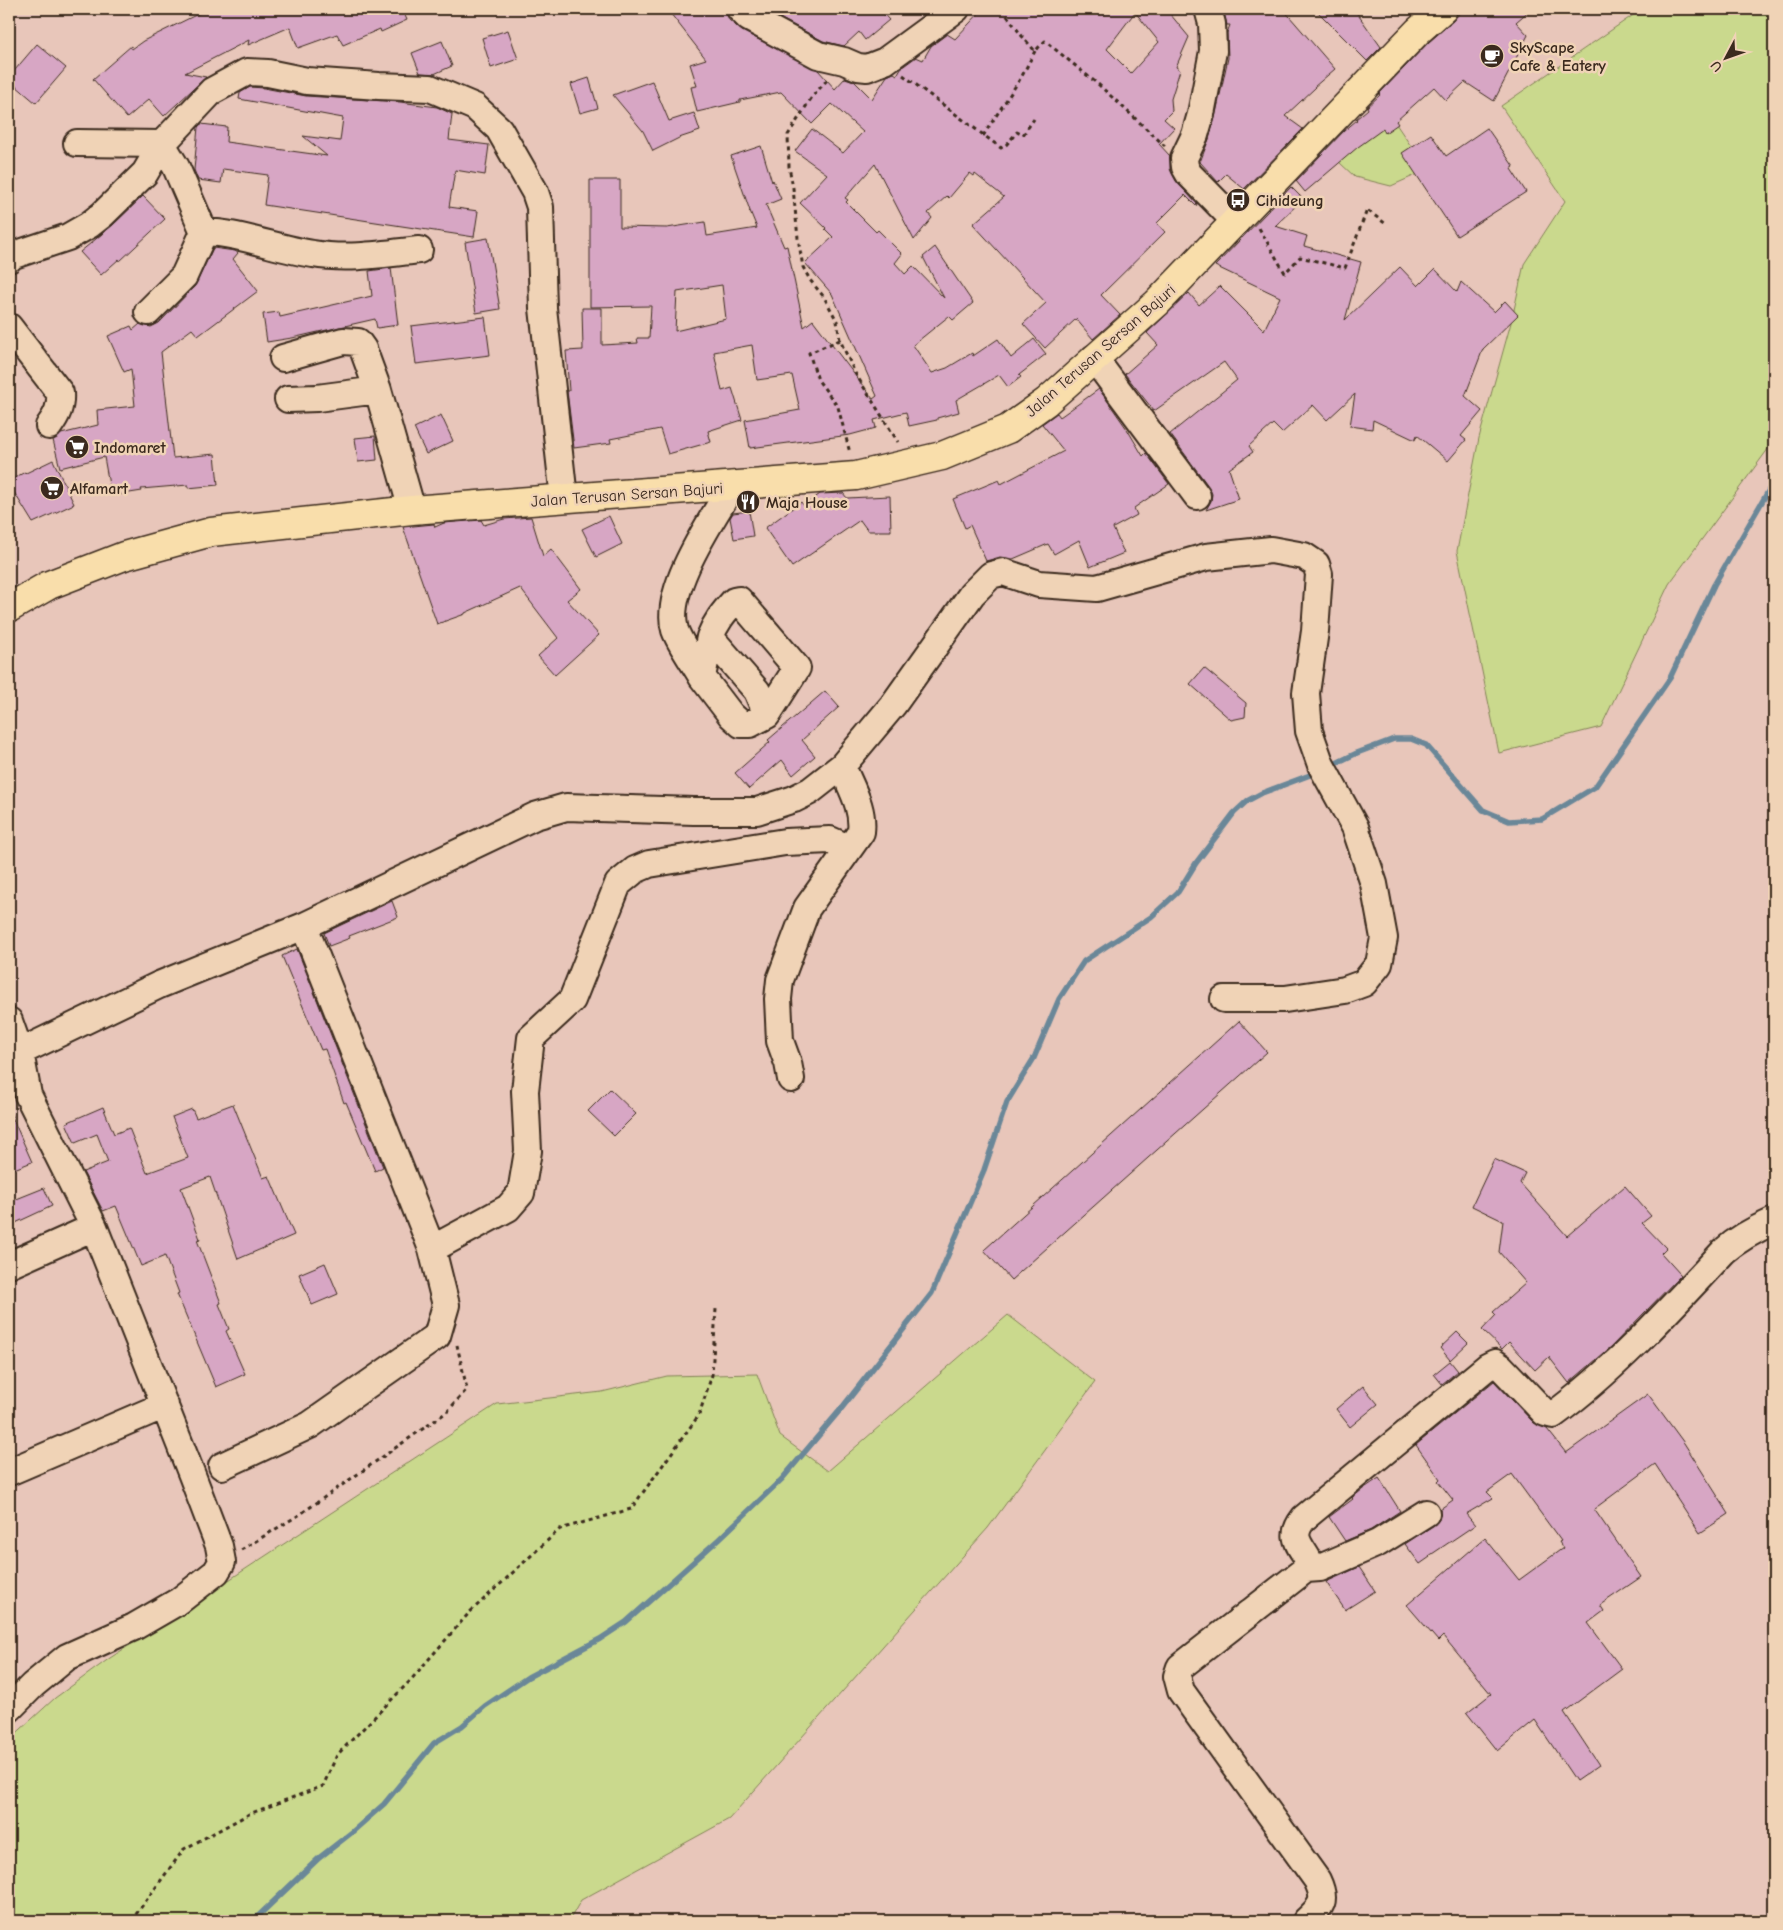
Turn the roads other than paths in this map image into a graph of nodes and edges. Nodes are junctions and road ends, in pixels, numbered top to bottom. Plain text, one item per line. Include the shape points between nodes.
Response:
1 (740, 9) edge
2 (956, 9) edge
3 (1208, 9) edge
4 (1443, 9) edge
5 (78, 143) dead end
6 (162, 144) junction
7 (1243, 214) junction
8 (204, 232) junction
9 (419, 250) dead end
10 (9, 259) edge
11 (148, 312) dead end
12 (9, 327) edge
13 (283, 358) dead end
14 (1094, 358) junction
15 (378, 390) junction
16 (288, 399) dead end
17 (49, 426) dead end
18 (732, 486) junction
19 (1197, 496) dead end
20 (564, 498) junction
21 (412, 510) junction
22 (9, 608) edge
23 (710, 637) junction
24 (702, 677) junction
25 (767, 715) junction
26 (842, 766) junction
27 (848, 848) junction
28 (304, 926) junction
29 (1224, 999) dead end
30 (9, 1021) edge
31 (14, 1054) edge
32 (791, 1079) dead end
33 (18, 1087) edge
34 (1774, 1221) edge
35 (94, 1227) junction
36 (432, 1249) junction
37 (9, 1265) edge
38 (165, 1405) junction
39 (222, 1466) dead end
40 (9, 1472) edge
41 (1426, 1513) dead end
42 (1306, 1570) junction
43 (9, 1709) edge
44 (1306, 1921) edge

1 - 2 street via 749,18 818,56 867,68 885,61
3 - 7 street via 1213,51 1201,114 1184,158 1185,167 1189,174
4 - 7 main road, Jalan Terusan Sersan Bajuri via 1418,31
5 - 6 street
6 - 8 street
6 - 10 street via 145,173 89,225
6 - 20 street via 212,91 247,72 307,81 430,88 475,107 498,130 535,192 540,207 543,308
7 - 14 main road, Jalan Terusan Sersan Bajuri via 1157,303
8 - 9 street via 314,255 362,257
8 - 11 street via 184,276
12 - 17 street via 60,393 57,415
13 - 15 street via 343,341 358,342
14 - 18 main road, Jalan Terusan Sersan Bajuri via 1046,402 1008,429 942,456 856,476
14 - 19 street
15 - 16 street
15 - 21 street
18 - 20 main road, Jalan Terusan Sersan Bajuri
18 - 24 street via 691,556 674,611 676,631
20 - 21 main road, Jalan Terusan Sersan Bajuri
21 - 22 main road, Jalan Terusan Sersan Bajuri via 211,532 124,556 48,585
23 - 24 street
23 - 25 street via 757,691
23 - 25 street via 722,614 738,600 797,668
24 - 25 street via 740,724 750,724
26 - 27 street via 862,822 860,832
26 - 28 street via 810,791 758,811 566,807 535,816
26 - 29 street via 893,705 972,594 991,575 1003,572 1039,584 1097,588 1206,557 1271,550 1304,556 1316,564 1319,574 1306,693 1309,731 1321,765 1355,827 1374,884 1384,938 1379,964 1364,983 1345,990 1285,999
27 - 32 street via 807,908 780,980 780,1041
27 - 36 street via 830,840 785,842 649,864 635,870 618,884 572,1000 531,1038 525,1092 528,1152 521,1193 508,1208
28 - 31 street via 159,985
28 - 36 street
30 - 31 street
31 - 33 street
33 - 35 street
34 - 42 street via 1750,1232 1724,1250 1590,1387 1553,1415 1545,1414 1495,1363 1487,1367 1304,1518 1295,1536 1309,1561
35 - 37 street
35 - 38 street
36 - 39 street via 446,1305 437,1336 310,1425
38 - 40 street
38 - 43 street via 219,1546 222,1562 216,1572 179,1600 134,1627 68,1657
41 - 42 street via 1378,1543 1320,1568
42 - 44 street via 1182,1665 1177,1676 1181,1691 1317,1880 1323,1897 1321,1907

